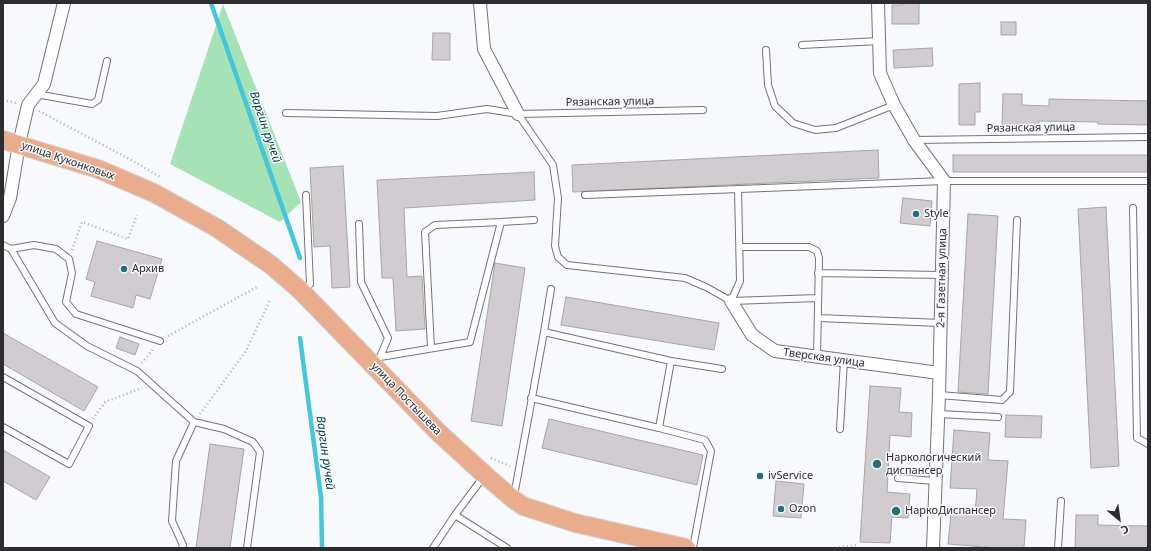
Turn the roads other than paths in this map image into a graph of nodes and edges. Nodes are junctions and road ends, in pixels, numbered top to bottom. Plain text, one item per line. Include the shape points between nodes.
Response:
1 (64, 3) edge
2 (480, 3) edge
3 (878, 3) edge
4 (879, 41) junction
5 (802, 45) dead end
6 (766, 50) dead end
7 (107, 61) dead end
8 (36, 94) junction
9 (894, 105) junction
10 (703, 110) dead end
11 (286, 113) dead end
12 (518, 114) junction
13 (1148, 137) edge
14 (914, 140) junction
15 (11, 142) edge
16 (944, 180) junction
17 (1148, 181) edge
18 (738, 189) junction
19 (154, 193) joint
20 (306, 195) dead end
21 (585, 195) dead end
22 (1133, 208) dead end
23 (3, 216) edge
24 (534, 220) dead end
25 (1018, 220) dead end
26 (501, 222) junction
27 (359, 224) dead end
28 (3, 245) edge
29 (740, 247) junction
30 (11, 249) junction
31 (818, 272) junction
32 (942, 276) junction
33 (551, 288) dead end
34 (301, 291) junction
35 (818, 298) junction
36 (732, 301) junction
37 (818, 318) junction
38 (941, 323) junction
39 (544, 332) junction
40 (160, 340) road end
41 (431, 348) junction
42 (817, 357) junction
43 (376, 360) junction
44 (844, 360) junction
45 (671, 361) junction
46 (722, 369) dead end
47 (939, 373) junction
48 (3, 377) edge
49 (939, 395) junction
50 (531, 398) junction
51 (938, 414) junction
52 (998, 417) dead end
53 (194, 422) junction
54 (3, 427) edge
55 (659, 428) junction
56 (840, 429) dead end
57 (1148, 444) edge
58 (485, 475) junction
59 (898, 478) dead end
60 (936, 481) junction
61 (513, 499) junction
62 (1061, 500) dead end
63 (455, 515) junction
64 (182, 548) edge
65 (247, 548) edge
66 (433, 548) edge
67 (507, 548) edge
68 (686, 548) edge
69 (693, 548) edge
70 (933, 548) edge
71 (1058, 548) edge

1 - 8 street via 44,84
2 - 12 street via 484,49
3 - 4 street
4 - 5 lane
4 - 9 street via 880,73
6 - 9 lane via 768,85 775,106 792,123 815,130 836,128
7 - 8 lane via 98,100 92,104
8 - 15 street via 28,105
9 - 14 street
10 - 12 lane, Рязанская улица
11 - 12 lane, Рязанская улица via 437,116 486,109
12 - 36 lane via 553,165 558,198 555,246 558,257 567,265 684,278
13 - 14 lane, Рязанская улица
14 - 16 street
15 - 19 main road, улица Куконковых via 98,169
15 - 23 street via 10,198
16 - 17 lane
16 - 18 lane
16 - 32 street, 2-я Газетная улица
18 - 21 lane
18 - 29 lane
19 - 34 main road, улица Постышева via 217,228 271,265
20 - 34 lane via 310,284
22 - 57 lane via 1137,438
24 - 26 lane
25 - 49 lane via 1010,392 1002,400
26 - 41 lane via 470,342
26 - 41 lane via 435,225 425,232
27 - 43 lane via 361,282 388,338
28 - 30 lane
29 - 31 lane via 809,247 816,251
29 - 36 lane via 740,281
30 - 40 lane via 34,245 56,249 69,259 72,272 66,302 76,314
30 - 53 lane via 55,324 87,346 137,371
31 - 32 lane
31 - 35 lane
32 - 38 street, 2-я Газетная улица
33 - 39 lane
34 - 43 main road, улица Постышева
35 - 36 lane
35 - 37 lane
36 - 42 street, Тверская улица via 752,335 775,351
37 - 38 lane
37 - 42 lane
38 - 47 street, 2-я Газетная улица
39 - 45 lane
39 - 50 lane
41 - 43 lane
42 - 44 street, Тверская улица
43 - 58 main road, улица Постышева via 439,432
44 - 47 street, Тверская улица
44 - 56 lane
45 - 46 lane
45 - 55 lane
47 - 49 street, 2-я Газетная улица
48 - 54 lane via 89,426 68,464
49 - 51 street, 2-я Газетная улица
50 - 55 lane
50 - 61 lane
51 - 52 lane
51 - 60 street, 2-я Газетная улица
53 - 64 lane via 176,461 172,521 183,544
53 - 65 lane via 224,429 252,442 260,452
55 - 69 lane via 705,440 711,451
58 - 61 main road, улица Постышева
58 - 63 lane
59 - 60 lane
60 - 70 street, 2-я Газетная улица
61 - 68 main road, улица Постышева via 523,506 575,523
62 - 71 lane
63 - 66 lane
63 - 67 lane

